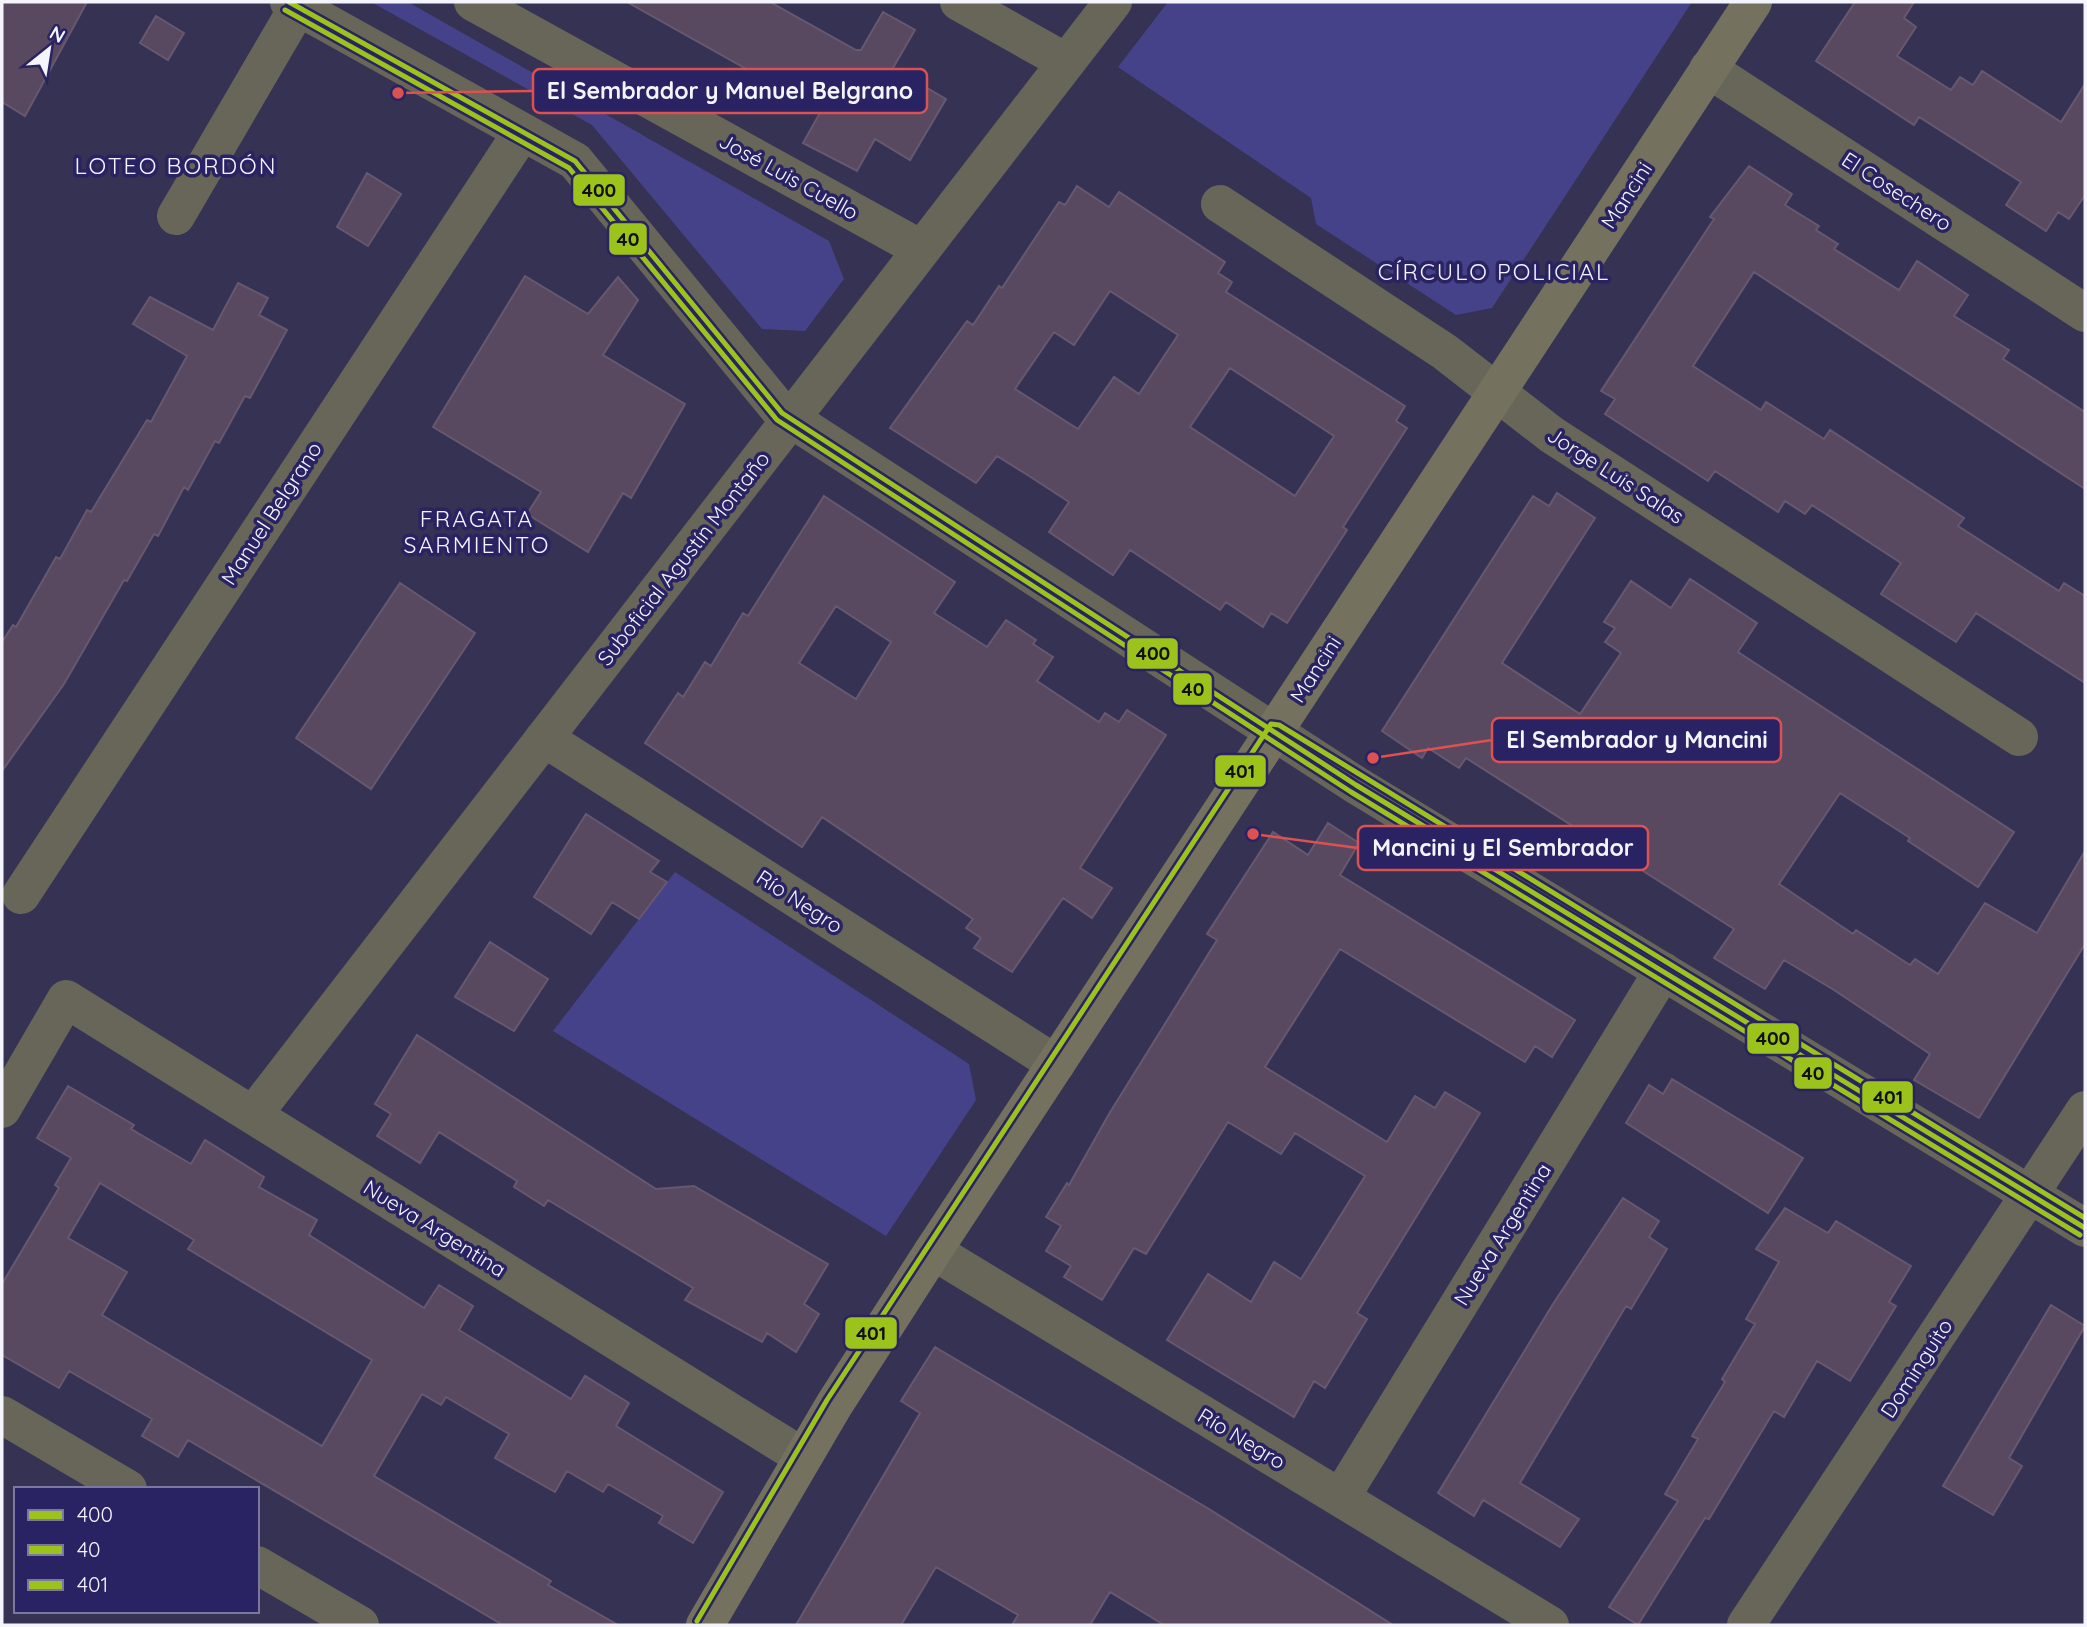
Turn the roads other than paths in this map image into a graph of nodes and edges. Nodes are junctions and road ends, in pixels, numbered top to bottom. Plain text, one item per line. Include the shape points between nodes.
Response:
1 (473, 2) edge
2 (959, 2) edge
3 (1112, 2) edge
4 (1753, 2) edge
5 (293, 4) edge
6 (1066, 62) junction
7 (1708, 69) junction
8 (522, 132) junction
9 (1220, 204) dead end
10 (176, 216) dead end
11 (921, 249) junction
12 (2085, 313) edge
13 (1497, 392) junction
14 (791, 418) junction
15 (1274, 732) junction
16 (2019, 737) dead end
17 (544, 738) junction
18 (21, 895) dead end
19 (1663, 971) junction
20 (1056, 1064) junction
21 (2, 1109) edge
22 (2085, 1110) edge
23 (253, 1115) junction
24 (2030, 1194) junction
25 (2085, 1228) edge
26 (933, 1251) junction
27 (2, 1415) edge
28 (803, 1457) junction
29 (125, 1487) edge
30 (1340, 1497) junction
31 (259, 1566) edge
32 (360, 1625) edge
33 (705, 1625) edge
34 (1550, 1625) edge
35 (1746, 1625) edge

1 - 11 street, José Luis Cuello
2 - 6 street
3 - 6 street, Suboficial Agustín Montaño
4 - 7 street, Mancini
5 - 8 street
5 - 10 street
6 - 11 street, Suboficial Agustín Montaño
7 - 12 street, El Cosechero
7 - 13 street, Mancini
8 - 14 street via 575,161 782,413
8 - 18 street, Manuel Belgrano
9 - 13 street, Jorge Luis Salas via 1445,352
11 - 14 street, Suboficial Agustín Montaño
13 - 15 street, Mancini
13 - 16 street, Jorge Luis Salas via 1552,435
14 - 15 street
14 - 17 street, Suboficial Agustín Montaño
15 - 19 street
15 - 20 street, Mancini
17 - 20 street, Río Negro
17 - 23 street, Suboficial Agustín Montaño
19 - 24 street
19 - 30 street, Nueva Argentina
20 - 26 street, Mancini
21 - 23 street, Nueva Argentina via 66,999
22 - 24 street, Dominguito
23 - 28 street, Nueva Argentina
24 - 25 street
24 - 35 street, Dominguito
26 - 28 street, Mancini
26 - 30 street, Río Negro
27 - 29 street
28 - 33 street, Mancini
30 - 34 street, Río Negro
31 - 32 street

